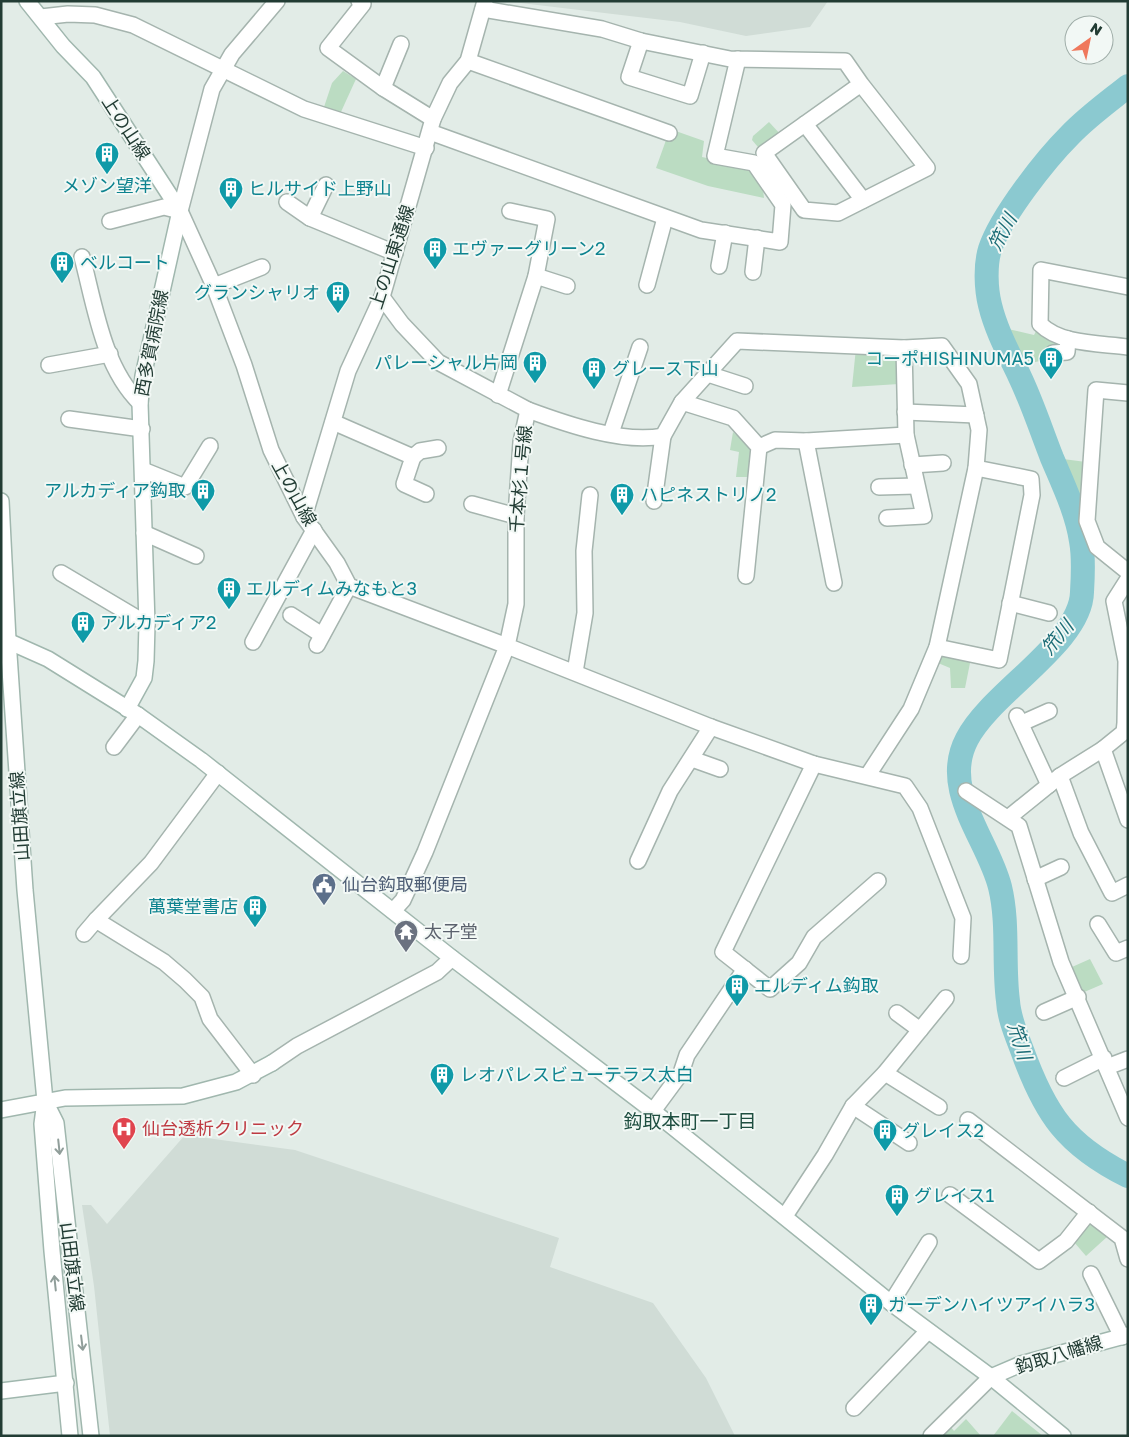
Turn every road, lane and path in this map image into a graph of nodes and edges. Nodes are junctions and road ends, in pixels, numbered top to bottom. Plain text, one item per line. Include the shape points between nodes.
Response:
1 (27, 1) edge
2 (277, 1) edge
3 (359, 1) edge
4 (484, 5) edge
5 (41, 17) junction
6 (641, 41) junction
7 (401, 44) dead end
8 (703, 53) junction
9 (738, 59) junction
10 (468, 61) junction
11 (223, 67) junction
12 (861, 84) junction
13 (383, 88) junction
14 (805, 124) junction
15 (432, 125) junction
16 (669, 133) dead end
17 (426, 148) junction
18 (326, 185) dead end
19 (863, 200) junction
20 (287, 202) dead end
21 (510, 211) dead end
22 (180, 212) junction
23 (310, 218) junction
24 (665, 218) junction
25 (110, 220) dead end
26 (725, 234) junction
27 (757, 238) junction
28 (395, 253) junction
29 (82, 257) dead end
30 (719, 266) dead end
31 (262, 267) dead end
32 (753, 272) dead end
33 (536, 276) junction
34 (647, 285) dead end
35 (214, 286) junction
36 (567, 286) dead end
37 (1128, 287) edge
38 (382, 297) junction
39 (1068, 339) junction
40 (640, 347) dead end
41 (1128, 347) edge
42 (904, 348) junction
43 (1053, 353) dead end
44 (110, 354) junction
45 (49, 365) dead end
46 (708, 374) junction
47 (745, 386) dead end
48 (1128, 393) edge
49 (498, 395) junction
50 (682, 402) junction
51 (140, 404) junction
52 (528, 410) junction
53 (905, 412) junction
54 (976, 416) junction
55 (69, 419) dead end
56 (333, 422) junction
57 (142, 429) junction
58 (610, 433) junction
59 (663, 436) junction
60 (906, 436) junction
61 (806, 441) junction
62 (210, 446) dead end
63 (759, 447) junction
64 (438, 448) dead end
65 (413, 457) junction
66 (943, 463) dead end
67 (912, 465) junction
68 (976, 468) junction
69 (143, 470) junction
70 (916, 486) junction
71 (879, 487) dead end
72 (426, 494) dead end
73 (590, 495) dead end
74 (1, 501) edge
75 (654, 501) dead end
76 (472, 504) dead end
77 (516, 516) junction
78 (304, 517) junction
79 (887, 518) dead end
80 (314, 530) junction
81 (144, 534) junction
82 (196, 556) dead end
83 (1128, 572) edge
84 (61, 573) dead end
85 (746, 576) dead end
86 (1128, 579) edge
87 (834, 583) dead end
88 (350, 586) junction
89 (1010, 603) junction
90 (1049, 612) dead end
91 (4, 615) edge
92 (291, 615) dead end
93 (147, 624) junction
94 (4, 639) edge
95 (253, 642) dead end
96 (507, 646) junction
97 (937, 647) junction
98 (575, 672) junction
99 (133, 712) junction
100 (1049, 712) dead end
101 (1127, 722) edge
102 (711, 727) junction
103 (114, 747) dead end
104 (1102, 749) junction
105 (692, 758) junction
106 (814, 764) junction
107 (720, 768) dead end
108 (218, 773) junction
109 (868, 775) junction
110 (1055, 780) junction
111 (966, 791) dead end
112 (1008, 818) junction
113 (1128, 820) edge
114 (638, 861) dead end
115 (1061, 866) dead end
116 (1035, 879) junction
117 (878, 881) dead end
118 (1128, 885) edge
119 (393, 911) junction
120 (96, 920) junction
121 (1098, 924) dead end
122 (84, 934) dead end
123 (1128, 948) edge
124 (961, 956) dead end
125 (452, 958) junction
126 (745, 969) junction
127 (1078, 997) junction
128 (946, 998) dead end
129 (1044, 1012) dead end
130 (896, 1013) dead end
131 (920, 1030) junction
132 (1128, 1059) edge
133 (1106, 1062) junction
134 (884, 1072) junction
135 (253, 1075) junction
136 (1064, 1078) dead end
137 (45, 1101) junction
138 (853, 1106) junction
139 (939, 1107) dead end
140 (1, 1110) edge
141 (653, 1111) junction
142 (1128, 1118) edge
143 (968, 1120) dead end
144 (909, 1143) dead end
145 (950, 1195) dead end
146 (1089, 1212) junction
147 (785, 1216) junction
148 (929, 1242) dead end
149 (1128, 1259) edge
150 (1091, 1274) dead end
151 (891, 1303) junction
152 (928, 1332) junction
153 (1125, 1336) edge
154 (991, 1377) junction
155 (66, 1383) junction
156 (1, 1391) edge
157 (854, 1408) dead end
158 (1058, 1434) edge
159 (70, 1436) edge
160 (91, 1436) edge
161 (931, 1436) edge

1 - 5 street, 上の山線
2 - 11 street, 西多賀病院線
3 - 13 street via 363,4 328,48
4 - 6 street via 602,29
4 - 10 street, 上の山東通線
5 - 11 street via 95,15 133,25
5 - 22 street, 上の山線 via 93,77
6 - 8 street
6 - 8 street via 629,77 690,96
7 - 13 street
8 - 9 street
9 - 12 street via 845,61
9 - 27 street via 714,156 754,163 782,205 780,242
10 - 15 street, 上の山東通線 via 450,82
10 - 16 street
11 - 17 street via 304,108
11 - 22 street, 西多賀病院線 via 212,89
12 - 14 street
12 - 19 street via 927,168
13 - 15 street
14 - 19 street
14 - 19 street via 764,153 804,210 838,213
15 - 17 street, 上の山東通線
15 - 24 street
17 - 28 street, 上の山東通線
18 - 23 street
20 - 23 street
21 - 33 street via 548,219
22 - 25 street via 164,207
22 - 35 street, 上の山線
22 - 51 street, 西多賀病院線 via 142,376
23 - 28 street
24 - 26 street
24 - 34 street
26 - 27 street
26 - 30 street
27 - 32 street
28 - 38 street, 上の山東通線
29 - 44 street
31 - 35 street
33 - 36 street
33 - 49 street
35 - 78 street, 上の山線 via 271,450
37 - 39 street via 1041,270 1040,324 1049,333
38 - 49 street, 千本杉１号線 via 438,362
38 - 56 street, 上の山東通線 via 348,371
39 - 41 street
39 - 43 street via 1067,352
40 - 58 street
42 - 46 street via 737,341
42 - 53 street
42 - 54 street via 942,346 969,384
44 - 45 street
44 - 51 street via 126,389
46 - 47 street
46 - 50 street
48 - 83 street via 1096,390 1086,521 1097,547
49 - 52 street, 千本杉１号線
50 - 59 street
50 - 63 street via 733,418
51 - 57 street, 西多賀病院線
52 - 58 street via 564,424
52 - 77 street, 千本杉１号線 via 521,442
53 - 54 street
53 - 60 street
54 - 68 street via 979,430
55 - 57 street
56 - 65 street
56 - 78 street, 上の山東通線
57 - 69 street, 西多賀病院線
58 - 59 street via 646,440
59 - 75 street
60 - 61 street
60 - 67 street
61 - 63 street via 776,440
61 - 87 street
62 - 69 street via 185,487
63 - 85 street
64 - 65 street via 420,451
65 - 72 street via 404,484
66 - 67 street
67 - 70 street
68 - 89 street via 1031,479 1032,495
68 - 97 street
69 - 81 street, 西多賀病院線
70 - 71 street
70 - 79 street via 924,516
73 - 98 street via 584,551 585,613
74 - 91 street, 山田旗立線
76 - 77 street
77 - 96 street, 千本杉１号線 via 516,604
78 - 80 street, 上の山線
80 - 88 street, 上の山線
80 - 95 street
81 - 82 street
81 - 93 street, 西多賀病院線
84 - 93 street
86 - 101 street via 1114,601 1126,661
88 - 92 street via 319,640
88 - 96 street
89 - 90 street
89 - 97 street via 999,660
91 - 94 street, 山田旗立線
93 - 99 street, 西多賀病院線 via 144,678
94 - 99 street via 48,659
94 - 137 street, 山田旗立線
96 - 98 street
96 - 119 street via 425,852 403,900
97 - 109 street via 911,709
98 - 102 street
99 - 103 street, 西多賀病院線
99 - 108 street
100 - 110 street via 1020,719
101 - 104 street via 1124,732
102 - 105 street
102 - 106 street
104 - 110 street
104 - 113 street
105 - 107 street
105 - 114 street via 670,791
106 - 109 street
106 - 126 street via 723,952
108 - 119 street
108 - 120 street via 152,863
109 - 124 street via 905,786 920,808 962,918
110 - 112 street
110 - 118 street via 1112,893
111 - 112 street
112 - 116 street via 1019,826
115 - 116 street
116 - 127 street via 1061,962
117 - 126 street via 814,937 799,963 770,989
119 - 125 street
120 - 122 street
120 - 135 street via 164,962 185,980 202,997 210,1019
121 - 123 street via 1116,953
125 - 135 street via 437,972 297,1046
125 - 141 street
126 - 141 street via 687,1055 681,1073
127 - 129 street
127 - 133 street
128 - 131 street
130 - 131 street
131 - 134 street
132 - 133 street
133 - 136 street
133 - 142 street
134 - 138 street
134 - 139 street
135 - 137 street via 219,1088 183,1096
137 - 140 street
155 -> 137 street, 山田旗立線 via 42,1124
137 -> 160 street, 山田旗立線 via 56,1123
138 - 144 street
138 - 147 street
141 - 147 street
143 - 146 street
145 - 146 street via 1039,1261 1066,1241
146 - 149 street via 1122,1238
147 - 151 street
148 - 151 street
150 - 153 street
151 - 152 street
152 - 154 street
152 - 157 street
153 - 154 street, 鈎取八幡線 via 1021,1364
154 - 158 street
154 - 161 street
155 - 156 street
155 - 159 street, 山田旗立線

